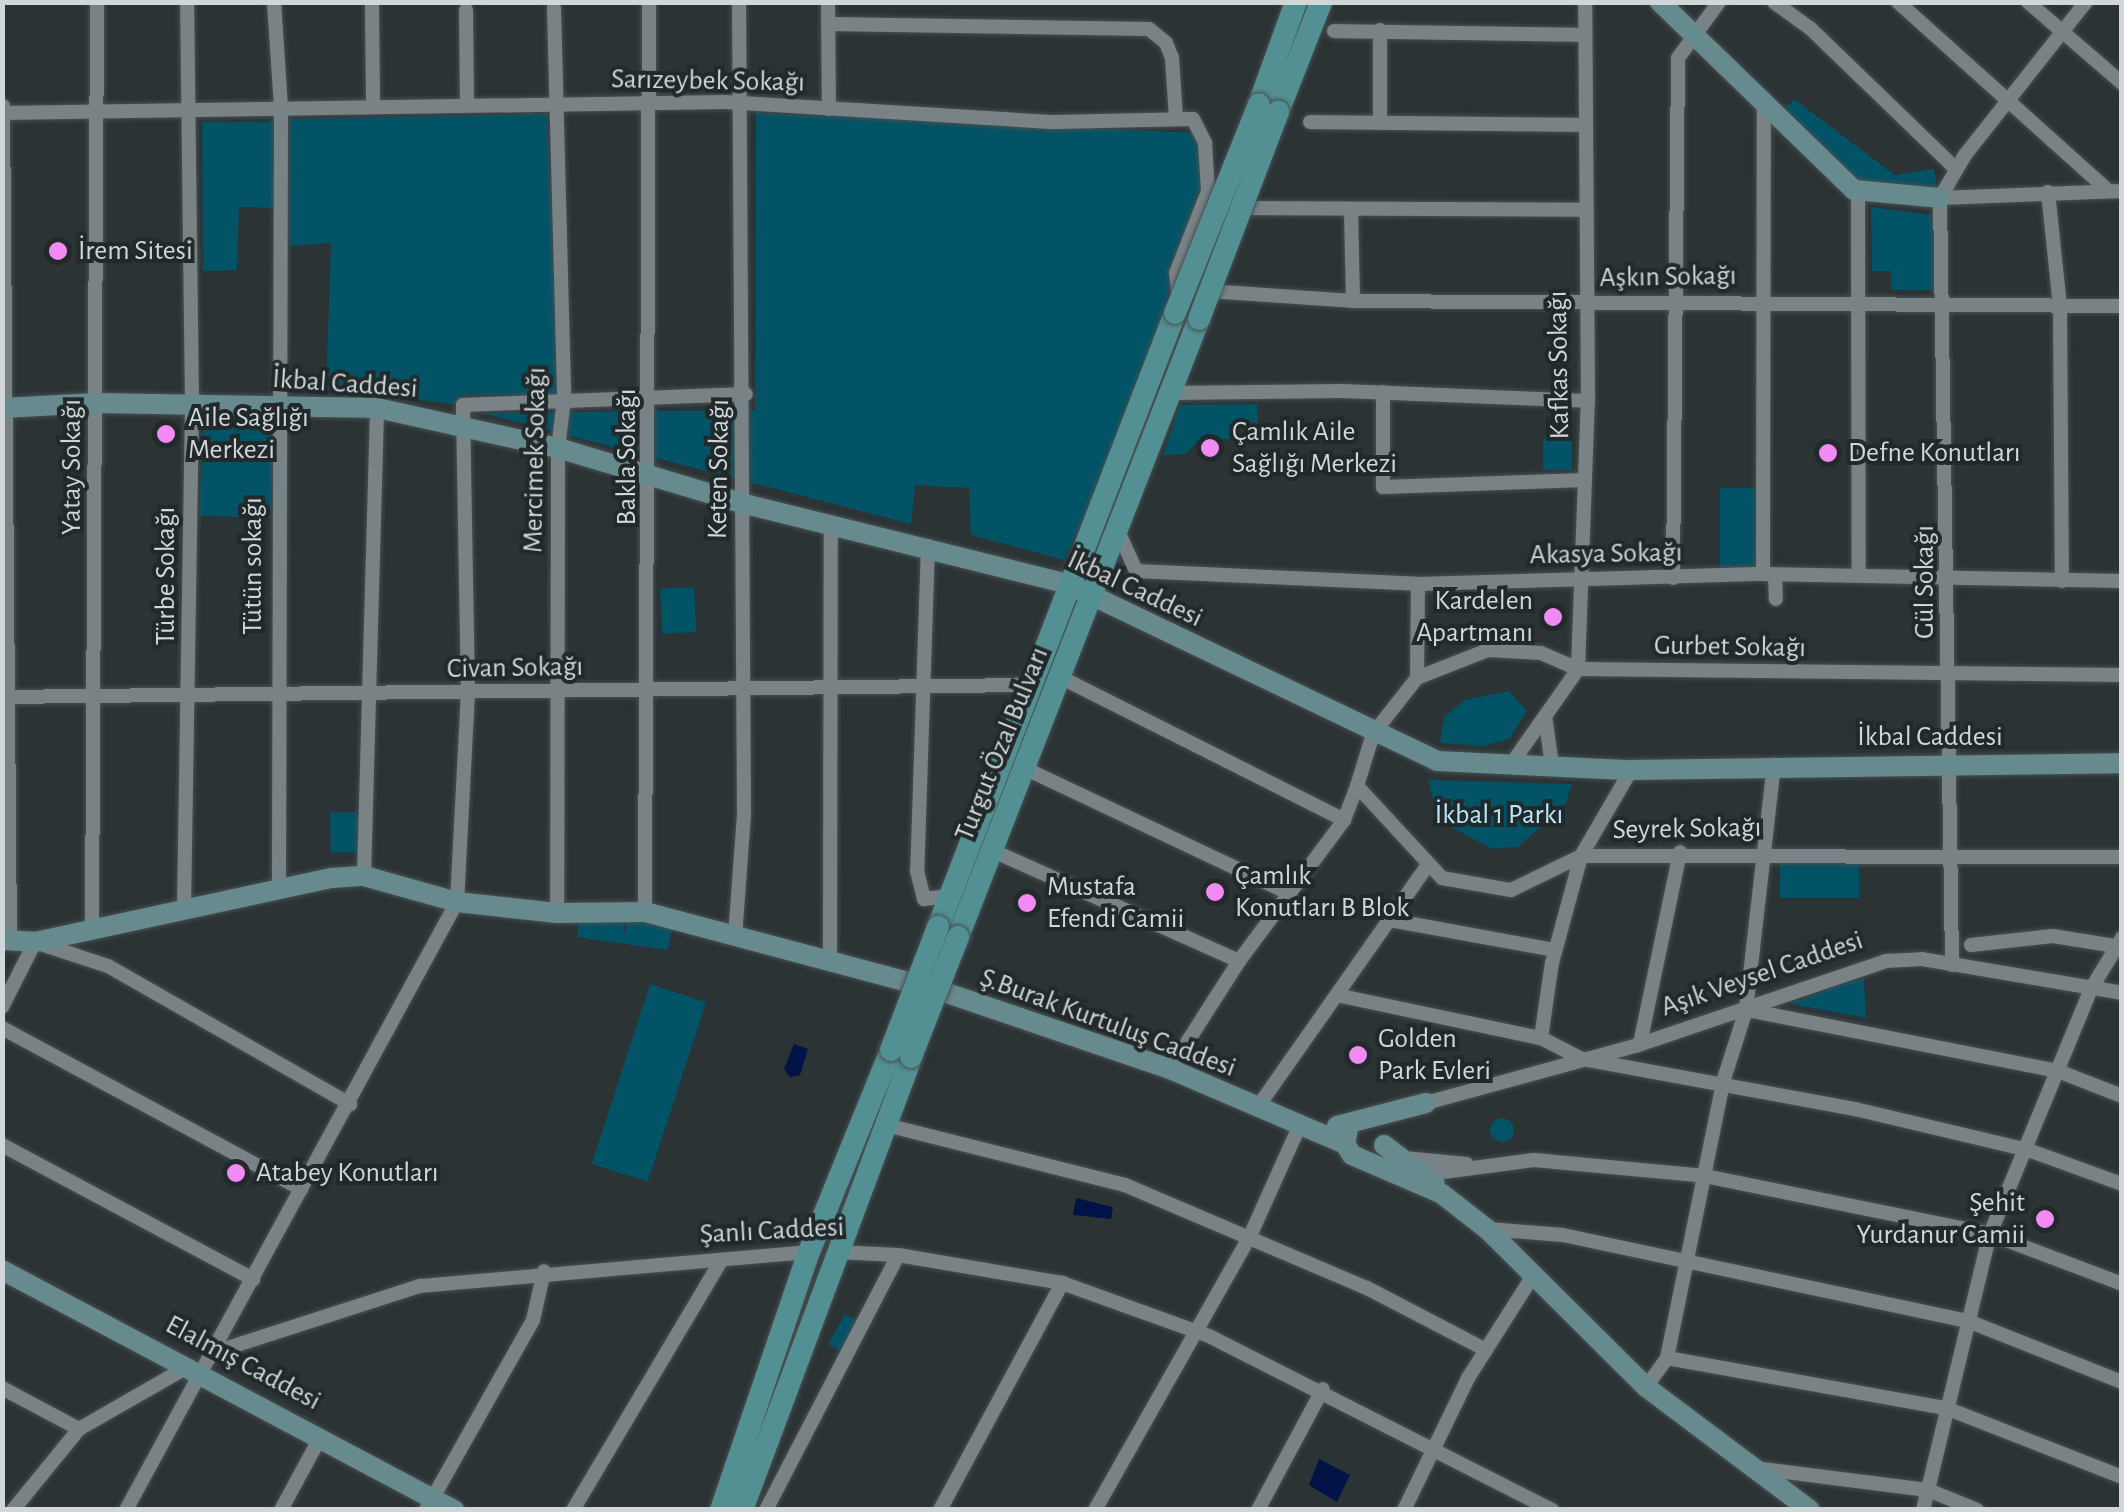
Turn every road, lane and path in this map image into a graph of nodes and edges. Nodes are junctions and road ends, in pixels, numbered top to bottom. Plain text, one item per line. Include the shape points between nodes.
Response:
1 (97, 2) edge
2 (187, 2) edge
3 (274, 2) edge
4 (649, 2) edge
5 (739, 2) edge
6 (828, 2) edge
7 (1296, 2) edge
8 (1321, 2) edge
9 (1585, 2) edge
10 (1660, 2) edge
11 (1719, 2) edge
12 (1774, 2) edge
13 (1898, 2) edge
14 (2028, 2) edge
15 (2086, 2) edge
16 (372, 6) dead end
17 (554, 8) dead end
18 (466, 10) dead end
19 (828, 24) junction
20 (1380, 30) junction
21 (1334, 32) dead end
22 (2062, 33) junction
23 (1583, 34) junction
24 (1694, 36) junction
25 (2122, 83) edge
26 (2012, 98) junction
27 (742, 103) junction
28 (1764, 103) junction
29 (466, 104) junction
30 (373, 105) junction
31 (555, 105) junction
32 (650, 105) junction
33 (2, 106) edge
34 (281, 108) junction
35 (1268, 108) junction
36 (829, 109) junction
37 (185, 110) junction
38 (2, 113) edge
39 (93, 116) junction
40 (1176, 120) junction
41 (1380, 120) junction
42 (1310, 122) dead end
43 (1583, 124) junction
44 (1956, 169) junction
45 (1858, 190) junction
46 (2115, 191) edge
47 (2048, 192) junction
48 (1940, 198) junction
49 (1202, 207) junction
50 (1352, 210) junction
51 (1582, 210) junction
52 (1354, 300) junction
53 (1764, 300) junction
54 (1672, 301) junction
55 (1856, 302) junction
56 (1584, 304) junction
57 (1946, 304) junction
58 (2060, 306) junction
59 (2122, 306) edge
60 (1383, 392) junction
61 (1169, 393) junction
62 (746, 394) junction
63 (652, 396) junction
64 (564, 400) junction
65 (1588, 401) junction
66 (98, 403) junction
67 (192, 404) junction
68 (279, 406) junction
69 (4, 408) edge
70 (376, 408) junction
71 (462, 415) junction
72 (558, 448) junction
73 (651, 476) junction
74 (1585, 480) junction
75 (741, 503) junction
76 (832, 524) junction
77 (1118, 531) junction
78 (928, 546) junction
79 (5, 554) edge
80 (1859, 574) junction
81 (1769, 575) junction
82 (1672, 578) junction
83 (1582, 579) junction
84 (2062, 581) junction
85 (2122, 581) edge
86 (1950, 582) junction
87 (1068, 584) junction
88 (1418, 584) junction
89 (1094, 599) junction
90 (1776, 600) dead end
91 (1578, 669) junction
92 (1951, 676) junction
93 (2122, 676) edge
94 (1062, 678) junction
95 (1417, 678) junction
96 (1030, 685) junction
97 (921, 686) junction
98 (834, 687) junction
99 (742, 688) junction
100 (651, 690) junction
101 (190, 691) junction
102 (558, 692) junction
103 (468, 694) junction
104 (98, 695) junction
105 (277, 695) junction
106 (5, 697) edge
107 (368, 698) junction
108 (1545, 716) junction
109 (1373, 734) junction
110 (2122, 763) edge
111 (1512, 764) junction
112 (1950, 764) junction
113 (1774, 765) junction
114 (1552, 766) junction
115 (1024, 768) junction
116 (1631, 770) junction
117 (1358, 786) junction
118 (1344, 820) junction
119 (991, 850) junction
120 (1680, 852) junction
121 (1767, 852) junction
122 (1955, 852) junction
123 (1582, 856) junction
124 (2122, 857) edge
125 (1426, 866) junction
126 (364, 876) junction
127 (280, 890) junction
128 (1290, 894) junction
129 (948, 896) junction
130 (457, 902) junction
131 (184, 909) junction
132 (646, 912) junction
133 (558, 913) junction
134 (1390, 920) junction
135 (92, 930) junction
136 (948, 932) junction
137 (735, 937) junction
138 (6, 940) edge
139 (35, 942) junction
140 (2120, 943) edge
141 (1971, 945) dead end
142 (1556, 950) junction
143 (830, 959) junction
144 (1239, 961) junction
145 (1952, 965) junction
146 (2090, 989) junction
147 (2122, 993) edge
148 (1341, 996) junction
149 (2122, 1001) edge
150 (2, 1008) edge
151 (1746, 1010) junction
152 (2, 1028) edge
153 (1541, 1038) junction
154 (1640, 1044) junction
155 (900, 1054) junction
156 (1582, 1059) junction
157 (1170, 1069) junction
158 (2058, 1070) junction
159 (1723, 1082) junction
160 (2122, 1096) edge
161 (1426, 1103) joint
162 (350, 1104) junction
163 (1257, 1108) junction
164 (886, 1125) junction
165 (1305, 1127) junction
166 (1379, 1132) junction
167 (1347, 1134) junction
168 (2, 1145) edge
169 (2028, 1150) junction
170 (1365, 1158) junction
171 (1395, 1165) junction
172 (1483, 1165) junction
173 (1429, 1176) junction
174 (1704, 1176) junction
175 (2122, 1184) edge
176 (302, 1189) junction
177 (1442, 1194) junction
178 (1487, 1229) junction
179 (1990, 1234) junction
180 (1250, 1236) junction
181 (809, 1252) junction
182 (836, 1252) junction
183 (898, 1255) junction
184 (1687, 1260) junction
185 (720, 1262) junction
186 (2, 1270) edge
187 (544, 1271) junction
188 (1532, 1276) junction
189 (253, 1279) junction
190 (1062, 1283) junction
191 (2122, 1284) edge
192 (1968, 1321) junction
193 (1192, 1330) junction
194 (1486, 1350) junction
195 (213, 1352) junction
196 (1667, 1358) junction
197 (196, 1368) junction
198 (2122, 1382) edge
199 (1646, 1387) junction
200 (2, 1388) edge
201 (1323, 1390) junction
202 (1946, 1408) junction
203 (78, 1429) junction
204 (321, 1436) junction
205 (1438, 1450) junction
206 (1753, 1468) junction
207 (2122, 1477) edge
208 (1928, 1490) junction
209 (429, 1504) edge
210 (13, 1510) edge
211 (126, 1510) edge
212 (281, 1510) edge
213 (454, 1510) edge
214 (574, 1510) edge
215 (721, 1510) edge
216 (742, 1510) edge
217 (766, 1510) edge
218 (940, 1510) edge
219 (1095, 1510) edge
220 (1258, 1510) edge
221 (1404, 1510) edge
222 (1552, 1510) edge
223 (1810, 1510) edge
224 (1923, 1510) edge
225 (1977, 1510) edge

1 - 39 street, Yatay Sokağı
2 - 37 street, Türbe Sokağı
3 - 34 street, Tütün sokağı
4 - 32 street, Bakla Sokağı
5 - 27 street, Keten Sokağı
6 - 19 street
7 - 35 main road, Turgut Özal Bulvarı
8 - 35 main road, Turgut Özal Bulvarı
9 - 23 street, Kafkas Sokağı
10 - 24 street
11 - 24 street
12 - 44 street via 1811,29
13 - 26 street
14 - 22 street
15 - 22 street
16 - 30 street
17 - 31 street, Mercimek Sokağı
18 - 29 street
19 - 36 street
19 - 40 street via 1149,30 1166,42 1172,58
20 - 21 street
20 - 23 street
20 - 41 street
22 - 25 street
22 - 26 street
23 - 43 street, Kafkas Sokağı
24 - 28 street
24 - 54 street via 1678,58
26 - 44 street
26 - 46 street
27 - 32 street, Sarızeybek Sokağı
27 - 36 street, Sarızeybek Sokağı
27 - 62 street, Keten Sokağı
28 - 45 street
28 - 53 street
29 - 30 street, Sarızeybek Sokağı
29 - 31 street, Sarızeybek Sokağı
30 - 34 street, Sarızeybek Sokağı
31 - 32 street, Sarızeybek Sokağı
31 - 64 street, Mercimek Sokağı
32 - 63 street, Bakla Sokağı
33 - 38 street
34 - 37 street, Sarızeybek Sokağı
34 - 68 street, Tütün sokağı
35 - 61 main road, Turgut Özal Bulvarı, bridge
35 - 87 main road, Turgut Özal Bulvarı, bridge via 1176,313
36 - 40 street, Sarızeybek Sokağı via 1054,122
37 - 39 street, Sarızeybek Sokağı
37 - 67 street, Türbe Sokağı
38 - 39 street, Sarızeybek Sokağı
38 - 69 street
39 - 66 street, Yatay Sokağı
40 - 49 street via 1193,119 1205,144 1208,190
41 - 42 street
41 - 43 street
43 - 51 street, Kafkas Sokağı
44 - 48 street
45 - 48 street
45 - 55 street
46 - 47 street
47 - 48 street
47 - 58 street
48 - 57 street, Gül Sokağı
49 - 50 street
49 - 52 street, Aşkın Sokağı via 1174,282 1178,290
50 - 51 street
50 - 52 street
51 - 56 street, Kafkas Sokağı
52 - 56 street, Aşkın Sokağı
53 - 54 street, Aşkın Sokağı
53 - 55 street, Aşkın Sokağı
53 - 81 street
54 - 56 street, Aşkın Sokağı
54 - 82 street
55 - 57 street, Aşkın Sokağı
55 - 80 street
56 - 65 street, Kafkas Sokağı
57 - 58 street, Aşkın Sokağı
57 - 86 street, Gül Sokağı
58 - 59 street, Aşkın Sokağı
58 - 84 street
60 - 61 street
60 - 65 street
60 - 74 street via 1383,487
61 - 77 main road, Turgut Özal Bulvarı
62 - 63 street
62 - 75 street, Keten Sokağı
63 - 64 street
63 - 73 street, Bakla Sokağı
64 - 71 street
64 - 72 street, Mercimek Sokağı
65 - 74 street, Kafkas Sokağı
66 - 67 street, İkbal Caddesi
66 - 69 street, İkbal Caddesi
66 - 104 street, Yatay Sokağı
67 - 68 street, İkbal Caddesi
67 - 101 street, Türbe Sokağı
68 - 70 street, İkbal Caddesi
68 - 105 street, Tütün sokağı
69 - 79 street
70 - 71 street, İkbal Caddesi
70 - 107 street
71 - 72 street, İkbal Caddesi
71 - 103 street
72 - 73 street, İkbal Caddesi
72 - 102 street, Mercimek Sokağı
73 - 75 street, İkbal Caddesi
73 - 100 street, Bakla Sokağı
74 - 83 street, Kafkas Sokağı
75 - 76 street, İkbal Caddesi
75 - 99 street, Keten Sokağı
76 - 78 street, İkbal Caddesi
76 - 98 street
77 - 88 street, Akasya Sokağı via 1136,571
77 - 89 main road, Turgut Özal Bulvarı
78 - 87 street, İkbal Caddesi
78 - 97 street
79 - 106 street
80 - 81 street, Akasya Sokağı
80 - 86 street, Akasya Sokağı
81 - 82 street, Akasya Sokağı
81 - 90 street
82 - 83 street, Akasya Sokağı
83 - 88 street, Akasya Sokağı
83 - 91 street, Kafkas Sokağı
84 - 85 street, Akasya Sokağı
84 - 86 street, Akasya Sokağı
86 - 92 street, Gül Sokağı
87 - 89 street, İkbal Caddesi
87 - 96 main road, Turgut Özal Bulvarı
88 - 95 street
89 - 94 main road, Turgut Özal Bulvarı
89 - 109 street, İkbal Caddesi
91 - 92 street, Gurbet Sokağı
91 - 95 street, Gurbet Sokağı via 1541,652 1488,650
91 - 108 street
92 - 93 street, Gurbet Sokağı
92 - 112 street, Gül Sokağı
94 - 115 main road, Turgut Özal Bulvarı
94 - 118 street
95 - 109 street
96 - 97 street, Civan Sokağı
96 - 129 main road, Turgut Özal Bulvarı
97 - 98 street, Civan Sokağı
97 - 129 street via 917,871 924,900
98 - 99 street, Civan Sokağı
98 - 143 street
99 - 100 street, Civan Sokağı
99 - 137 street, Keten Sokağı via 744,814
100 - 102 street, Civan Sokağı
100 - 132 street, Bakla Sokağı
101 - 104 street, Civan Sokağı
101 - 105 street, Civan Sokağı
101 - 131 street, Türbe Sokağı
102 - 103 street, Civan Sokağı
102 - 133 street, Mercimek Sokağı
103 - 107 street, Civan Sokağı
103 - 130 street
104 - 106 street, Civan Sokağı
104 - 135 street, Yatay Sokağı
105 - 107 street, Civan Sokağı
105 - 127 street, Tütün sokağı
106 - 138 street
107 - 126 street
108 - 111 street
108 - 114 street
109 - 111 street, İkbal Caddesi via 1437,761
109 - 117 street
110 - 112 street, İkbal Caddesi
111 - 114 street, İkbal Caddesi
112 - 113 street, İkbal Caddesi
112 - 122 street, Gül Sokağı
113 - 116 street, İkbal Caddesi
113 - 121 street
114 - 116 street, İkbal Caddesi
115 - 119 main road, Turgut Özal Bulvarı
115 - 128 street
116 - 123 street
117 - 118 street
117 - 125 street, Seyrek Sokağı
118 - 128 street
119 - 136 main road, Turgut Özal Bulvarı
119 - 144 street
120 - 121 street, Seyrek Sokağı
120 - 123 street, Seyrek Sokağı
120 - 154 street
121 - 122 street, Seyrek Sokağı
121 - 151 street
122 - 124 street, Seyrek Sokağı
122 - 145 street, Gül Sokağı
123 - 125 street, Seyrek Sokağı via 1511,890 1442,878
123 - 142 street
125 - 134 street
126 - 127 street
126 - 130 street, Ş.Burak Kurtuluş Caddesi
127 - 131 street
128 - 144 street
129 - 136 main road, Turgut Özal Bulvarı
130 - 133 street, Ş.Burak Kurtuluş Caddesi
130 - 162 street
131 - 135 street
132 - 133 street, Ş.Burak Kurtuluş Caddesi
132 - 137 street, Ş.Burak Kurtuluş Caddesi
134 - 142 street
134 - 148 street
135 - 139 street
136 - 155 main road, Turgut Özal Bulvarı, bridge
137 - 143 street, Ş.Burak Kurtuluş Caddesi
138 - 139 street
139 - 150 street
139 - 162 street via 108,966
140 - 141 street via 2053,936
140 - 146 street
142 - 153 street
143 - 157 street, Ş.Burak Kurtuluş Caddesi
144 - 157 street
145 - 146 street, Aşık Veysel Caddesi
145 - 151 street, Aşık Veysel Caddesi via 1886,960
146 - 147 street, Aşık Veysel Caddesi
146 - 149 street
146 - 158 street
148 - 153 street
148 - 163 street
151 - 154 street, Aşık Veysel Caddesi
151 - 158 street
151 - 159 street
152 - 176 street
153 - 156 street
154 - 156 street, Aşık Veysel Caddesi
155 - 164 main road, Turgut Özal Bulvarı
155 - 181 main road, Turgut Özal Bulvarı
156 - 159 street
156 - 161 street, Aşık Veysel Caddesi
157 - 163 street, Ş.Burak Kurtuluş Caddesi
158 - 160 street
158 - 169 street
159 - 169 street
159 - 174 street
161 - 166 street, Aşık Veysel Caddesi
162 - 176 street
163 - 165 street, Ş.Burak Kurtuluş Caddesi
164 - 180 street via 1126,1186
164 - 182 main road, Turgut Özal Bulvarı
165 - 167 street, Ş.Burak Kurtuluş Caddesi
165 - 180 street
166 - 167 street
166 - 170 street, Aşık Veysel Caddesi
166 - 171 street
167 - 170 street, Ş.Burak Kurtuluş Caddesi
168 - 189 street
169 - 175 street
169 - 179 street
170 - 171 street, Ş.Burak Kurtuluş Caddesi
171 - 172 street
171 - 173 street
171 - 177 street
172 - 173 street
172 - 174 street via 1534,1160
173 - 177 street
174 - 179 street
174 - 184 street
176 - 189 street
177 - 178 street
178 - 184 street via 1563,1235
178 - 188 street
179 - 191 street
179 - 192 street
180 - 193 street
180 - 194 street
181 - 182 street, Şanlı Caddesi
181 - 185 street, Şanlı Caddesi
181 - 215 main road, Turgut Özal Bulvarı
182 - 183 street, Şanlı Caddesi
182 - 216 main road, Turgut Özal Bulvarı
183 - 190 street, Şanlı Caddesi
183 - 217 street
184 - 192 street
184 - 196 street
185 - 187 street, Şanlı Caddesi
185 - 214 street
186 - 197 street, Elalmış Caddesi
187 - 195 street, Şanlı Caddesi via 420,1286
187 - 209 street via 533,1320
188 - 194 street
188 - 199 street
189 - 195 street
190 - 193 street, Şanlı Caddesi
190 - 218 street
192 - 198 street
192 - 202 street
193 - 201 street, Şanlı Caddesi
193 - 219 street
194 - 205 street
195 - 197 street, Şanlı Caddesi
196 - 199 street
196 - 202 street
197 - 203 street, Şanlı Caddesi
197 - 204 street, Elalmış Caddesi
197 - 211 street
199 - 206 street
200 - 203 street
201 - 205 street, Şanlı Caddesi
201 - 220 street
202 - 207 street
202 - 208 street
203 - 210 street, Şanlı Caddesi
204 - 209 street, Elalmış Caddesi
204 - 212 street
205 - 221 street
205 - 222 street, Şanlı Caddesi
206 - 208 street
206 - 223 street
208 - 224 street
208 - 225 street
209 - 213 street, Elalmış Caddesi

